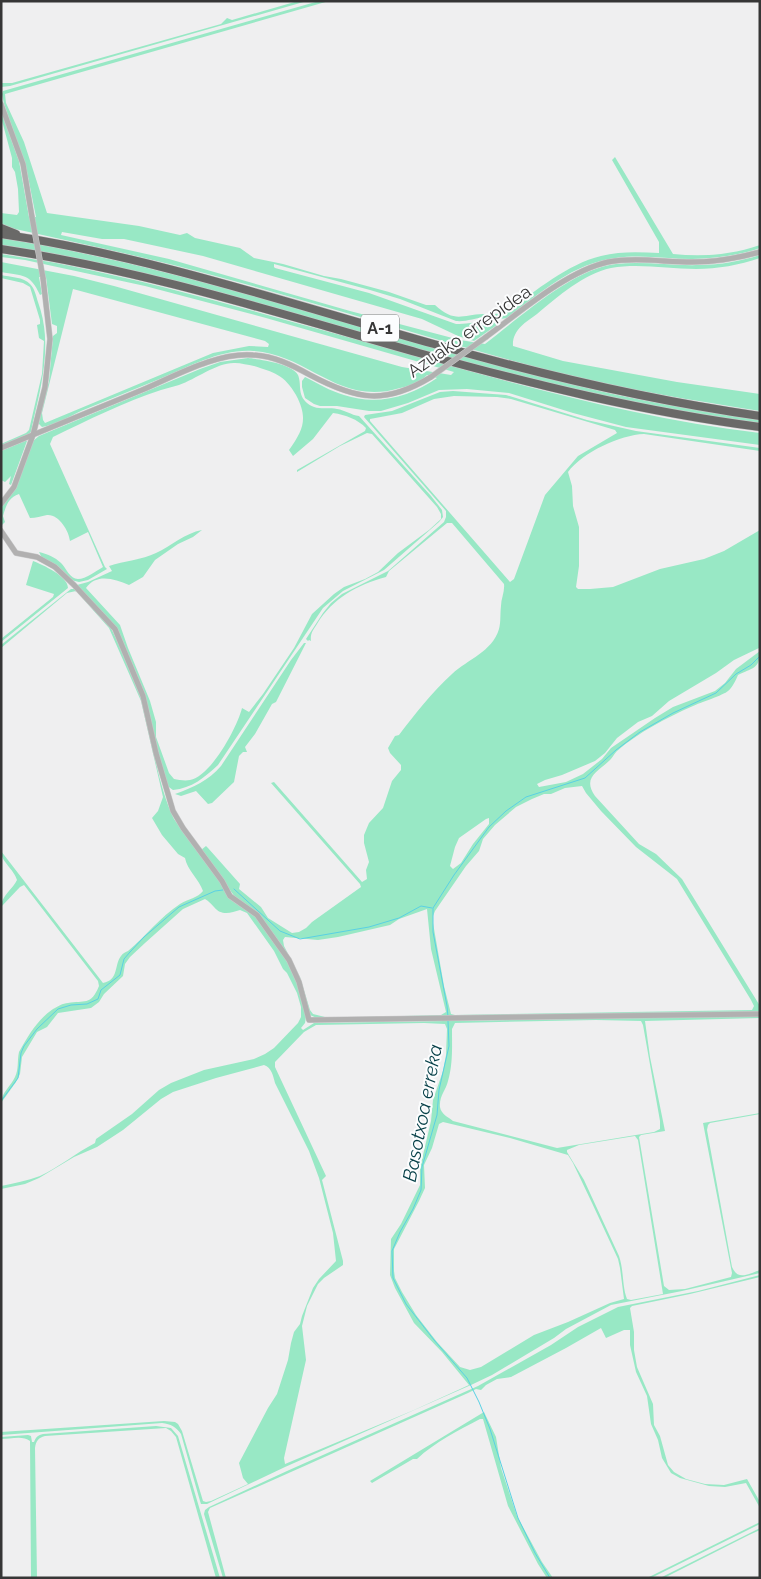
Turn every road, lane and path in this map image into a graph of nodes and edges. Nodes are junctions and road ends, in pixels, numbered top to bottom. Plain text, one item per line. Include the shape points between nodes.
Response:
1 (1, 104) edge
2 (1, 228) edge
3 (1, 234) edge
4 (24, 238) junction
5 (1, 249) edge
6 (760, 252) edge
7 (760, 416) edge
8 (760, 427) edge
9 (33, 435) junction
10 (1, 448) edge
11 (1, 504) edge
12 (1, 531) edge
13 (760, 1014) edge

1 - 9 street, bridge via 23,164 50,339 45,387
2 - 4 highway
3 - 4 highway, A-1
4 - 7 highway, A-1 via 200,277 582,384
5 - 8 highway, A-1 via 115,270 195,290 578,394
6 - 9 street, Azuako errepidea, bridge via 712,261 616,261 584,270 562,282 432,377 396,394 368,396 343,391 290,364 255,355 233,355 196,367
9 - 10 street, Azuako errepidea
9 - 11 street via 14,487
12 - 13 street via 16,553 55,567 115,629 143,696 173,812 230,896 257,915 289,960 300,982 309,1020

